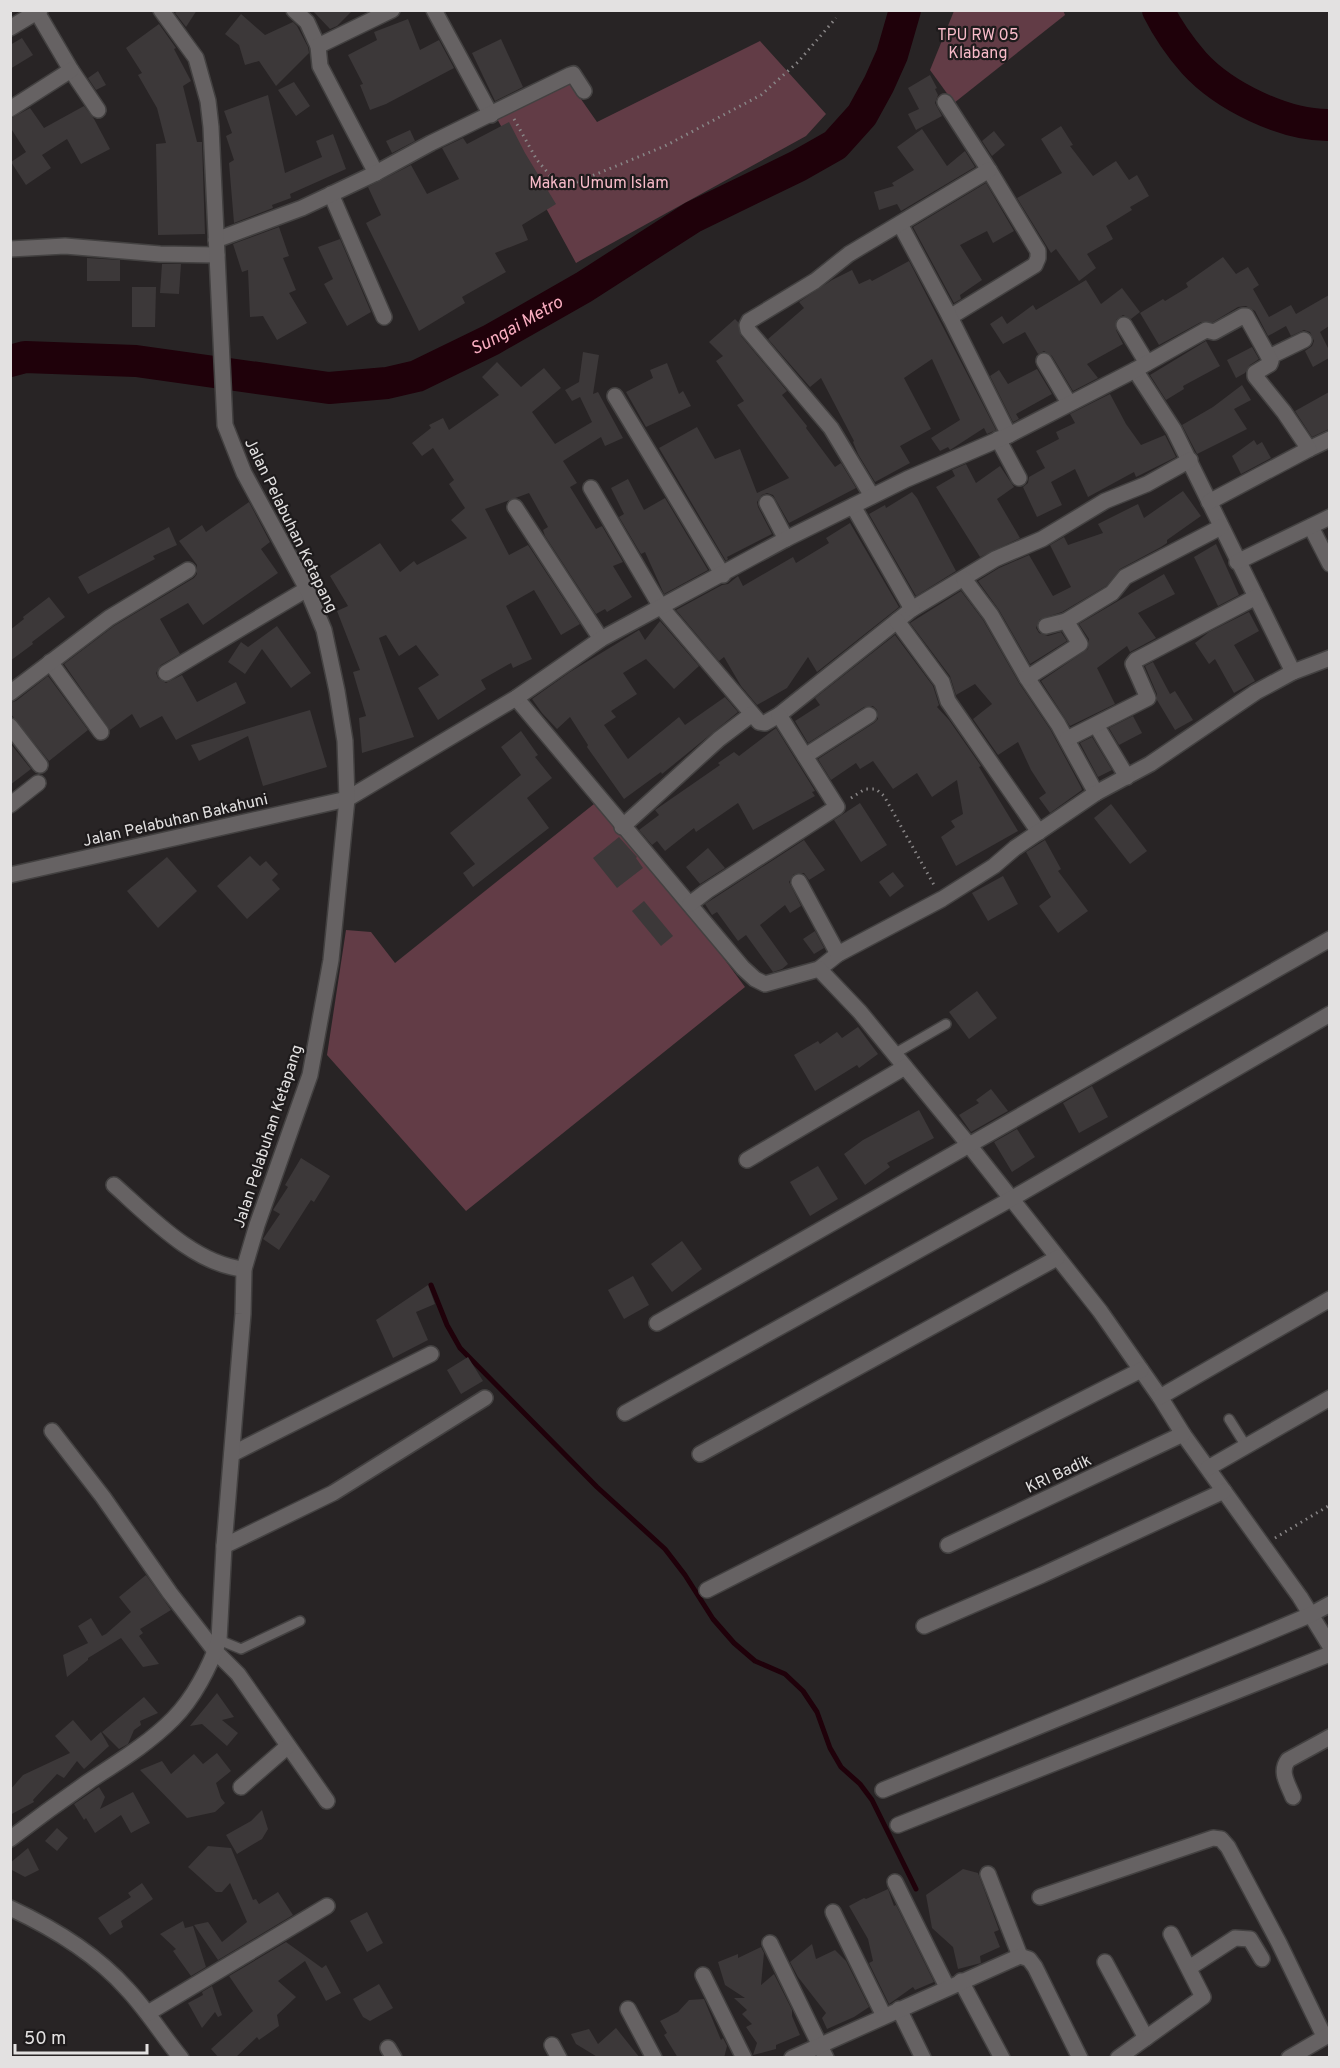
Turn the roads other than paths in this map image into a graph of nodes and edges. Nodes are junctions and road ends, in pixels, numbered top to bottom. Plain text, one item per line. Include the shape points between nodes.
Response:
1 (161, 10) edge
2 (294, 10) edge
3 (392, 10) edge
4 (434, 10) edge
5 (38, 11) edge
6 (10, 28) edge
7 (318, 46) junction
8 (71, 70) junction
9 (584, 91) dead end
10 (945, 102) dead end
11 (10, 109) edge
12 (98, 110) dead end
13 (491, 115) junction
14 (989, 170) junction
15 (376, 173) junction
16 (331, 194) junction
17 (900, 224) junction
18 (217, 248) junction
19 (10, 249) edge
20 (384, 316) dead end
21 (950, 317) junction
22 (1124, 325) dead end
23 (1304, 340) dead end
24 (1269, 357) junction
25 (1044, 361) dead end
26 (1141, 367) junction
27 (615, 396) dead end
28 (1069, 403) junction
29 (1004, 437) junction
30 (1329, 439) edge
31 (1309, 449) junction
32 (1190, 460) junction
33 (1019, 478) dead end
34 (591, 488) dead end
35 (872, 496) junction
36 (1209, 502) junction
37 (767, 503) dead end
38 (853, 506) junction
39 (515, 507) dead end
40 (1329, 518) edge
41 (1221, 527) junction
42 (1311, 527) junction
43 (786, 539) junction
44 (1237, 562) junction
45 (1329, 564) edge
46 (188, 570) dead end
47 (723, 575) junction
48 (964, 579) junction
49 (307, 589) junction
50 (1256, 597) junction
51 (661, 607) junction
52 (912, 609) junction
53 (897, 621) junction
54 (1066, 621) junction
55 (1046, 626) dead end
56 (601, 639) junction
57 (1329, 658) edge
58 (50, 662) junction
59 (1293, 672) junction
60 (166, 673) dead end
61 (1027, 678) junction
62 (10, 693) edge
63 (516, 698) junction
64 (752, 714) junction
65 (779, 715) junction
66 (869, 715) dead end
67 (1096, 725) junction
68 (10, 726) edge
69 (101, 732) dead end
70 (1067, 739) junction
71 (805, 756) junction
72 (40, 765) dead end
73 (1121, 768) junction
74 (38, 783) dead end
75 (1096, 793) junction
76 (347, 799) junction
77 (10, 805) edge
78 (622, 827) junction
79 (1039, 832) junction
80 (10, 875) edge
81 (799, 882) dead end
82 (690, 904) junction
83 (1329, 939) edge
84 (838, 954) junction
85 (819, 969) junction
86 (1329, 1014) edge
87 (946, 1024) dead end
88 (894, 1054) junction
89 (905, 1067) junction
90 (969, 1145) junction
91 (747, 1160) dead end
92 (114, 1185) dead end
93 (1011, 1199) junction
94 (1057, 1258) junction
95 (244, 1269) junction
96 (1329, 1299) edge
97 (657, 1323) dead end
98 (431, 1354) dead end
99 (1141, 1371) junction
100 (1160, 1397) junction
101 (486, 1398) dead end
102 (1329, 1398) edge
103 (625, 1413) dead end
104 (1229, 1419) dead end
105 (51, 1431) dead end
106 (1182, 1434) junction
107 (1246, 1446) junction
108 (232, 1454) junction
109 (700, 1454) dead end
110 (1208, 1468) junction
111 (1224, 1491) junction
112 (948, 1545) dead end
113 (224, 1546) junction
114 (707, 1590) dead end
115 (1329, 1604) edge
116 (1310, 1615) junction
117 (300, 1621) dead end
118 (924, 1626) dead end
119 (217, 1646) junction
120 (1329, 1646) edge
121 (1329, 1653) edge
122 (1329, 1737) edge
123 (288, 1746) junction
124 (241, 1787) dead end
125 (883, 1790) dead end
126 (1293, 1797) dead end
127 (327, 1801) dead end
128 (898, 1825) dead end
129 (10, 1839) edge
130 (988, 1874) dead end
131 (895, 1882) dead end
132 (1040, 1897) dead end
133 (327, 1906) dead end
134 (10, 1908) edge
135 (833, 1912) dead end
136 (1171, 1934) dead end
137 (770, 1942) dead end
138 (1020, 1956) junction
139 (1262, 1959) dead end
140 (1105, 1962) dead end
141 (1189, 1968) junction
142 (703, 1975) dead end
143 (954, 1984) junction
144 (628, 2009) dead end
145 (899, 2009) junction
146 (148, 2013) junction
147 (884, 2016) junction
148 (1327, 2035) edge
149 (1146, 2038) junction
150 (823, 2051) edge
151 (181, 2058) edge
152 (654, 2058) edge
153 (744, 2058) edge
154 (792, 2058) edge
155 (923, 2058) edge
156 (1002, 2058) edge
157 (1080, 2058) edge
158 (1118, 2058) edge
159 (1289, 2058) edge

1 - 18 street, Jalan Pelabuhan Ketapang via 196,58 208,101
2 - 7 street via 307,22
3 - 7 street
4 - 13 street
5 - 6 street
5 - 8 street
7 - 15 street via 320,66
8 - 11 street
8 - 12 street
9 - 13 street via 573,74
10 - 14 street
13 - 15 street
14 - 17 street
14 - 21 street via 1038,251 1038,258 1035,265
15 - 16 street
16 - 18 street
16 - 20 street
17 - 21 street
17 - 35 street via 849,254 747,326 831,428
18 - 19 street via 160,254 65,246
18 - 49 street, Jalan Pelabuhan Ketapang via 225,425 244,473
21 - 29 street
22 - 26 street
23 - 24 street
24 - 26 street, Jalan Pelabuhan Bakahuni via 1243,316 1214,332 1206,330
24 - 31 street via 1270,364 1255,376
25 - 28 street
26 - 28 street, Jalan Pelabuhan Bakahuni
26 - 32 street
27 - 47 street
28 - 29 street, Jalan Pelabuhan Bakahuni
29 - 33 street
29 - 35 street, Jalan Pelabuhan Bakahuni
30 - 31 street
31 - 36 street
32 - 36 street
32 - 48 street via 1148,484 1105,501
34 - 51 street
35 - 38 street, Jalan Pelabuhan Bakahuni
36 - 41 street
37 - 43 street
38 - 43 street, Jalan Pelabuhan Bakahuni
38 - 52 street
39 - 56 street
40 - 42 street
41 - 44 street
41 - 54 street via 1125,577 1112,592
42 - 44 street
42 - 45 street
43 - 47 street, Jalan Pelabuhan Bakahuni
44 - 50 street
46 - 58 street via 109,618
47 - 51 street, Jalan Pelabuhan Bakahuni
48 - 52 street
48 - 61 street via 992,615
49 - 60 street
49 - 76 street, Jalan Pelabuhan Ketapang via 324,630 337,692 345,741
50 - 59 street
50 - 67 street via 1134,662 1148,698
51 - 56 street, Jalan Pelabuhan Bakahuni
51 - 64 street
52 - 53 street
53 - 65 street
53 - 79 street via 942,682 948,701
54 - 55 street
54 - 61 street via 1080,644
56 - 63 street, Jalan Pelabuhan Bakahuni
57 - 59 street
58 - 62 street
58 - 69 street
59 - 73 street via 1256,692 1185,742
61 - 70 street
63 - 76 street, Jalan Pelabuhan Bakahuni
63 - 78 street
64 - 65 street via 765,723
64 - 78 street
65 - 71 street
66 - 71 street
67 - 70 street
67 - 73 street
68 - 72 street
70 - 75 street
71 - 82 street via 837,807
73 - 75 street
74 - 77 street
75 - 79 street
76 - 80 street, Jalan Pelabuhan Bakahuni
76 - 95 street, Jalan Pelabuhan Ketapang via 331,960 314,1058
78 - 82 street
79 - 84 street via 942,899
81 - 84 street
82 - 85 street via 755,979 765,984
83 - 90 street
84 - 85 street
85 - 88 street
86 - 93 street
87 - 88 lane
88 - 89 street
89 - 90 street
89 - 91 street
90 - 93 street
90 - 97 street
92 - 95 street via 182,1243 205,1257
93 - 94 street
93 - 103 street
94 - 99 street
94 - 109 street
95 - 108 street, Jalan Pelabuhan Ketapang
96 - 100 street
98 - 108 street
99 - 100 street
99 - 114 street
100 - 106 street
101 - 113 street via 333,1493
102 - 107 street
104 - 107 lane
105 - 119 street via 170,1593
106 - 110 street
106 - 112 street, KRI Badik
107 - 110 street
108 - 113 street, Jalan Pelabuhan Ketapang
110 - 111 street
111 - 116 street
111 - 118 street
113 - 119 street, Jalan Pelabuhan Ketapang
115 - 116 street
116 - 120 street
116 - 125 street
117 - 119 lane via 241,1649
119 - 123 street
119 - 129 street, Jalan Pelabuhan Ketapang via 192,1694 174,1718 145,1744
121 - 128 street
122 - 126 street via 1284,1765
123 - 124 street
123 - 127 street
130 - 138 street
131 - 143 street
132 - 148 street via 1213,1838 1221,1839
133 - 146 street
134 - 146 street via 80,1947 126,1987
135 - 147 street
136 - 141 street
137 - 150 street
138 - 143 street
138 - 157 street via 1035,1967
139 - 141 street via 1250,1939 1235,1938
140 - 149 street
141 - 149 street via 1203,1997
142 - 153 street
143 - 145 street
143 - 156 street
144 - 152 street
145 - 147 street
145 - 155 street
146 - 151 street
147 - 150 street
148 - 159 street
149 - 158 street
150 - 154 street

